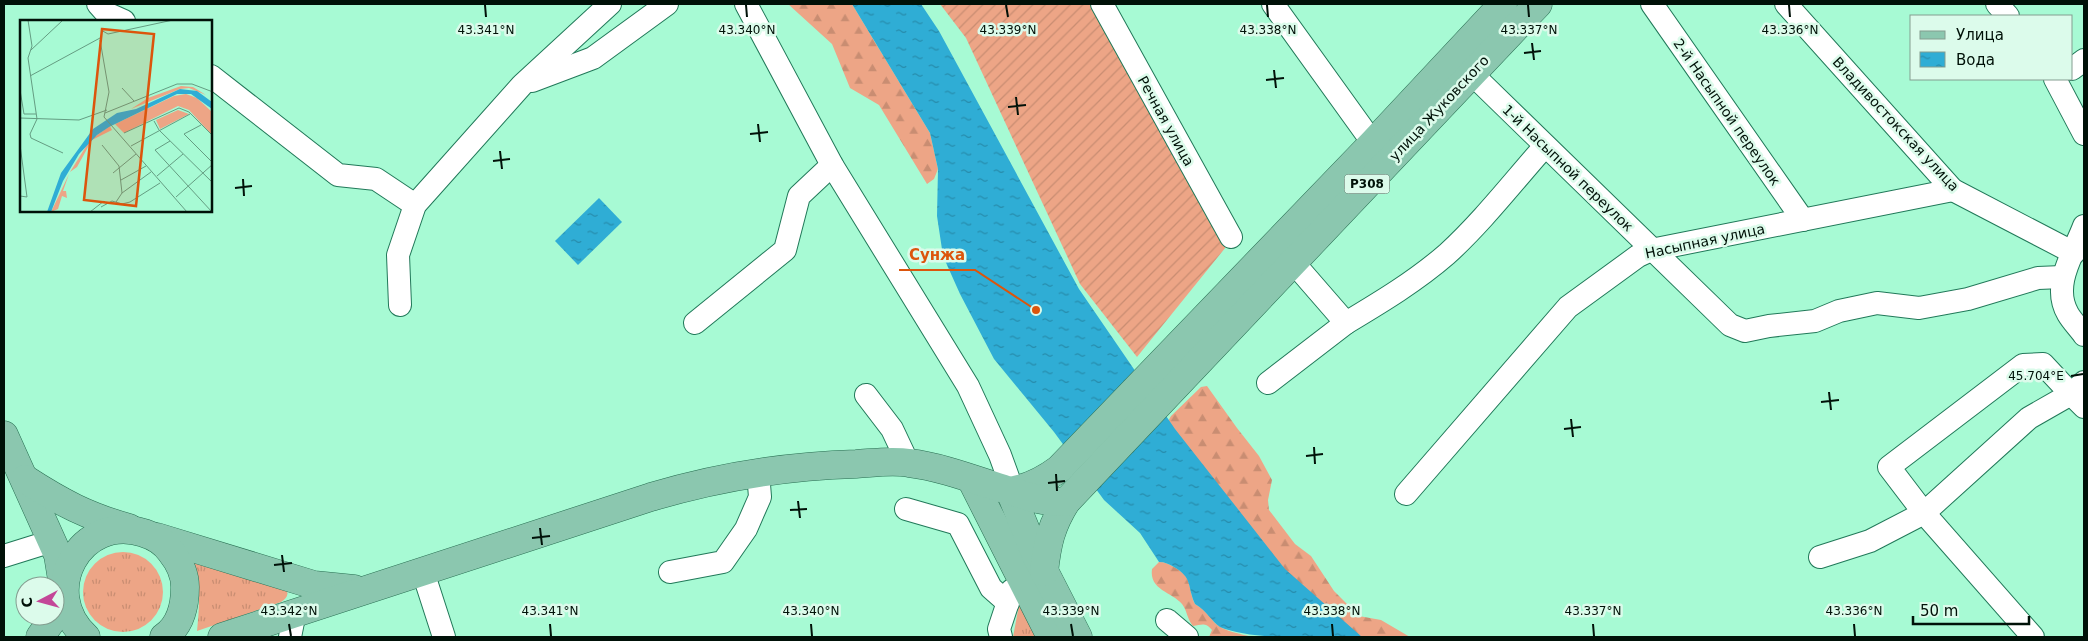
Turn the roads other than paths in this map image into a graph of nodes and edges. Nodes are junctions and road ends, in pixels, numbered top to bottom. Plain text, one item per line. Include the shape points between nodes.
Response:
1 (98, 4) edge
2 (610, 4) edge
3 (667, 4) edge
4 (1102, 4) edge
5 (1273, 4) edge
6 (1503, 4) edge
7 (1538, 4) edge
8 (1652, 4) edge
9 (1786, 4) edge
10 (1998, 4) edge
11 (744, 8) edge
12 (2007, 15) edge
13 (122, 20) edge
14 (2084, 60) edge
15 (2073, 68) edge
16 (1472, 74) junction
17 (212, 77) edge
18 (2062, 80) edge
19 (522, 85) junction
20 (2078, 108) edge
21 (2084, 134) edge
22 (1373, 143) junction
23 (1545, 146) junction
24 (832, 165) junction
25 (1954, 190) junction
26 (415, 205) junction
27 (1803, 220) junction
28 (2084, 226) edge
29 (1230, 238) dead end
30 (1651, 250) junction
31 (2074, 253) junction
32 (1293, 262) junction
33 (2062, 277) junction
34 (400, 305) dead end
35 (695, 323) dead end
36 (1346, 323) junction
37 (2084, 335) edge
38 (1187, 354) junction
39 (1268, 383) dead end
40 (2080, 394) edge
41 (866, 395) dead end
42 (4, 435) edge
43 (908, 463) junction
44 (758, 472) junction
45 (25, 479) junction
46 (972, 479) junction
47 (1010, 491) junction
48 (1073, 494) junction
49 (1406, 494) dead end
50 (906, 509) dead end
51 (1924, 513) junction
52 (143, 532) junction
53 (52, 541) junction
54 (4, 556) edge
55 (1820, 557) dead end
56 (1023, 566) junction
57 (422, 572) junction
58 (670, 572) dead end
59 (62, 576) edge
60 (65, 585) edge
61 (364, 590) junction
62 (1008, 603) junction
63 (65, 605) edge
64 (1167, 620) dead end
65 (293, 625) edge
66 (48, 626) edge
67 (173, 631) edge
68 (40, 637) edge
69 (86, 637) edge
70 (222, 637) edge
71 (444, 637) edge
72 (1001, 637) edge
73 (1051, 637) edge
74 (1078, 637) edge
75 (1187, 637) edge
76 (2033, 637) edge

1 - 13 street via 106,13
2 - 19 street
3 - 19 street via 594,58
4 - 29 street, Речная улица
5 - 22 street
6 - 22 main road, P308
7 - 16 main road, улица Жуковского / P308
8 - 27 street, 2-й Насыпной переулок
9 - 25 street, Владивостокская улица
10 - 12 street
11 - 24 street
14 - 15 street
16 - 23 street, 1-й Насыпной переулок
16 - 32 main road, улица Жуковского / P308
17 - 26 street via 338,175 376,179
18 - 20 street
19 - 26 street
20 - 21 street
22 - 38 main road, P308
23 - 30 street, 1-й Насыпной переулок
23 - 36 street via 1447,254 1403,288
24 - 35 street via 799,196 784,250
24 - 47 street via 968,386 1000,455
25 - 27 street, Насыпная улица
25 - 31 street, Владивостокская улица
26 - 34 street via 398,255
27 - 30 street, Насыпная улица
28 - 31 street
30 - 33 street, 1-й Насыпной переулок via 1730,325 1745,331 1815,321 1839,311 1877,304 1919,308 1968,299 2038,278
30 - 49 street, Насыпная улица via 1568,307
31 - 33 street
32 - 36 street
32 - 38 main road, улица Жуковского / P308
33 - 37 street via 2061,298 2068,314
36 - 39 street
38 - 47 main road via 1059,469 1038,484
38 - 48 main road
40 - 51 street via 2028,418
40 - 51 street via 2043,364 2023,365 1889,467
41 - 43 street via 892,428
42 - 45 main road
43 - 44 main road via 833,464
43 - 46 main road
44 - 57 main road via 669,492
44 - 58 street via 760,497 746,529 723,562
45 - 52 main road via 81,512
45 - 53 main road
46 - 47 main road
46 - 56 main road
47 - 48 main road via 1038,500
47 - 56 main road
47 - 56 main road via 1008,508
48 - 56 main road via 1054,521 1049,537
50 - 62 street via 958,524 990,588
51 - 55 street via 1870,541
51 - 76 street
52 - 60 main road via 114,530 94,538 78,551 68,569
52 - 61 main road via 314,585
52 - 67 main road via 168,546 179,562 185,581 185,600
53 - 54 street
53 - 59 main road
56 - 62 street
56 - 73 main road
56 - 74 main road
57 - 61 main road
57 - 71 street
61 - 65 main road
62 - 72 street via 999,629
63 - 69 main road via 70,618
64 - 75 street
65 - 70 main road
66 - 68 main road

